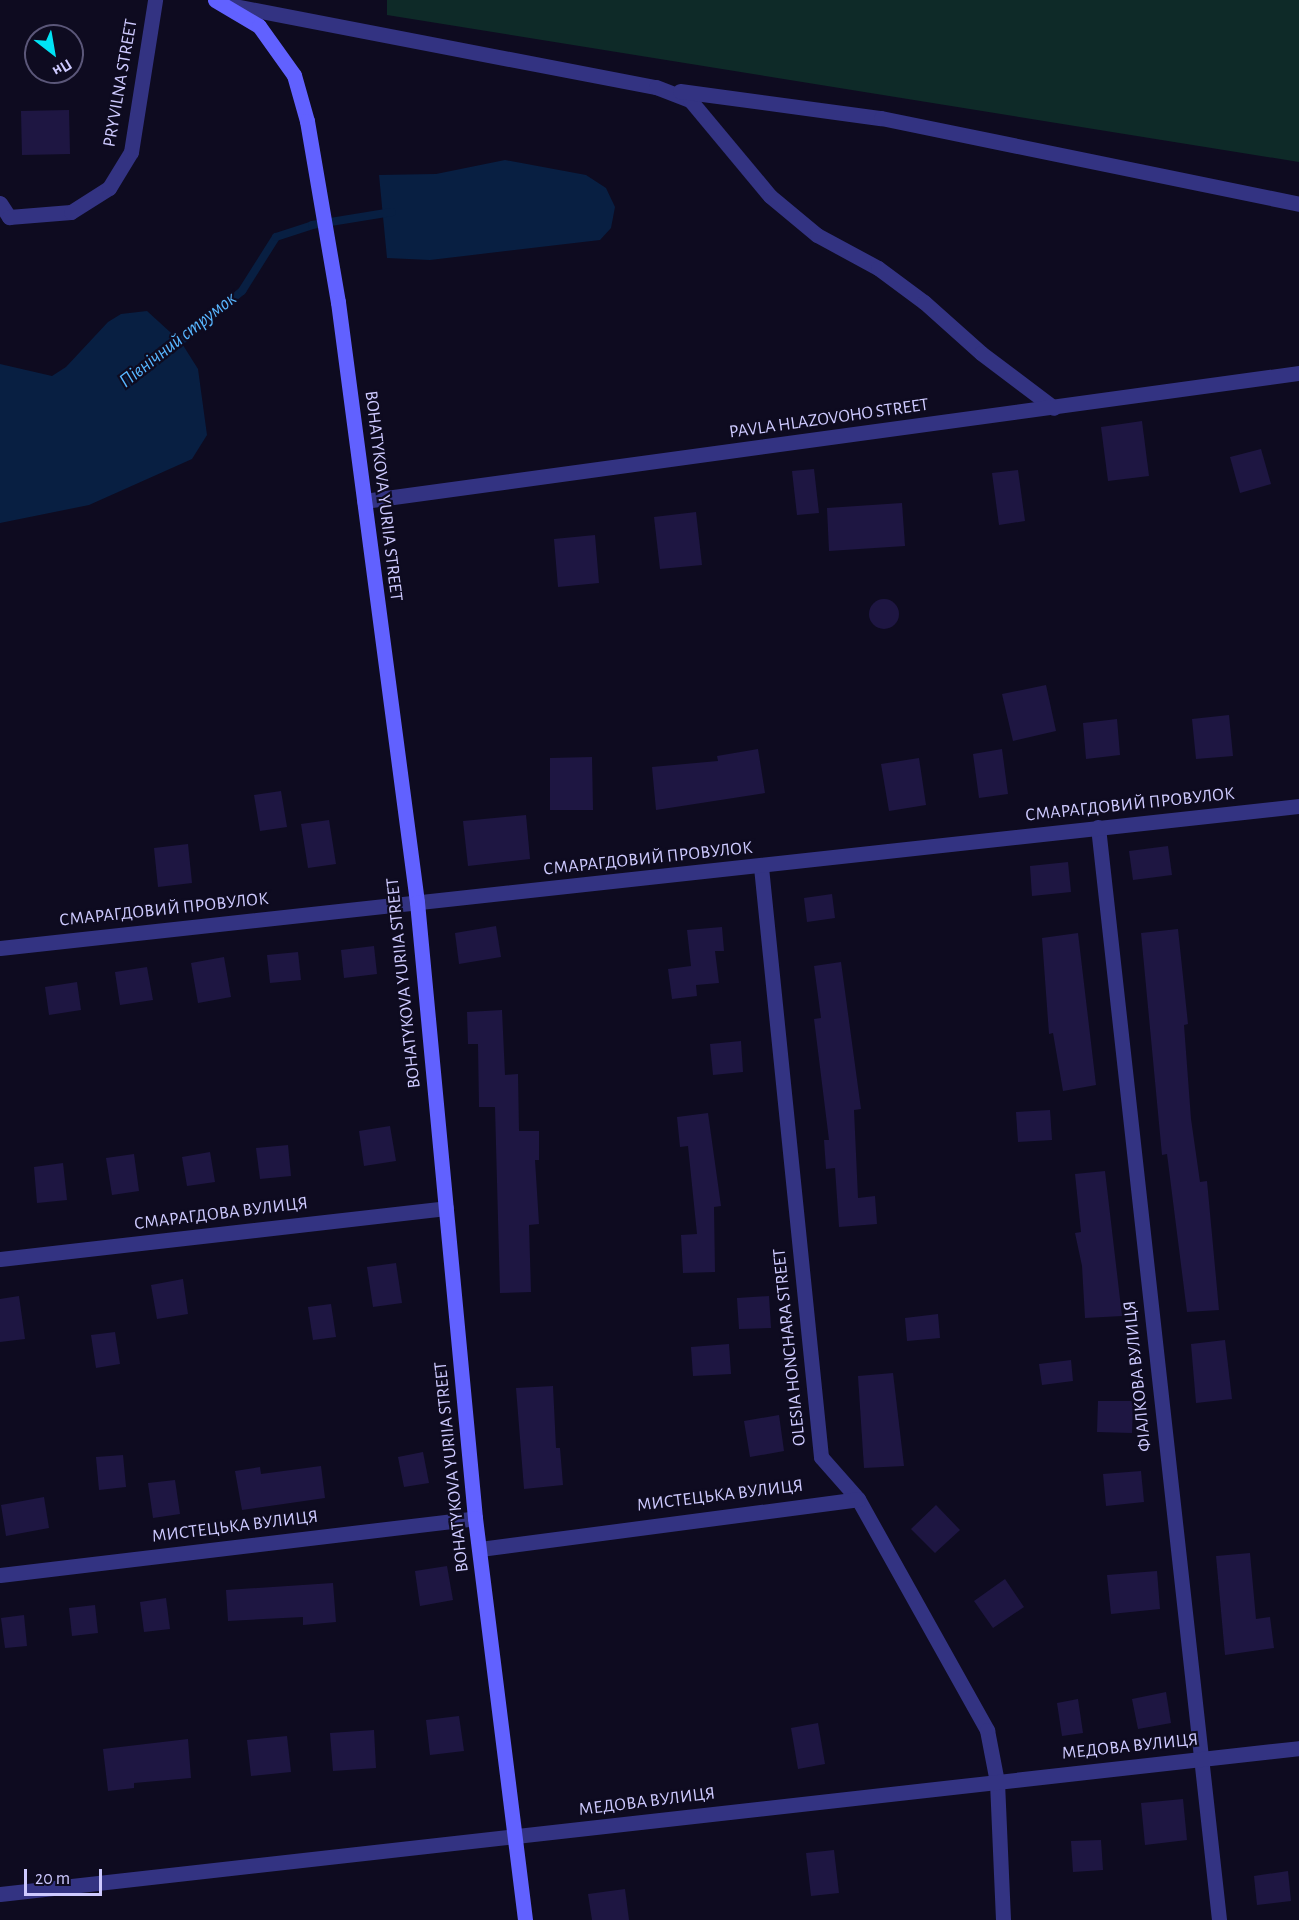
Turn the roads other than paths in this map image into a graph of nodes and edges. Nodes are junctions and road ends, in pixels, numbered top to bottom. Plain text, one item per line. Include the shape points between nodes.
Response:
1 (155, 0) edge
2 (222, 2) edge
3 (656, 87) junction
4 (0, 203) edge
5 (1299, 204) edge
6 (1299, 373) edge
7 (1054, 408) junction
8 (364, 501) junction
9 (1299, 806) edge
10 (1098, 827) junction
11 (761, 867) junction
12 (417, 902) junction
13 (0, 948) edge
14 (446, 1208) junction
15 (0, 1259) edge
16 (858, 1499) junction
17 (475, 1518) junction
18 (480, 1549) junction
19 (0, 1575) edge
20 (1299, 1748) edge
21 (1199, 1760) junction
22 (998, 1782) junction
23 (516, 1837) junction
24 (0, 1894) edge
25 (525, 1920) edge
26 (1003, 1920) edge
27 (1219, 1920) edge

1 - 4 street, PRYVILNA STREET via 131,152 109,188 71,212 9,218
2 - 3 street
2 - 8 street, BOHATYKOVA YURIIA STREET via 259,26 294,75 307,121 338,302
3 - 5 street via 881,118
3 - 7 street via 690,100 770,196 817,235 878,268
6 - 7 street, PAVLA HLAZOVOHO STREET
7 - 8 street, PAVLA HLAZOVOHO STREET
8 - 12 street, BOHATYKOVA YURIIA STREET
9 - 10 street, СМАРАГДОВИЙ ПРОВУЛОК
10 - 11 street, СМАРАГДОВИЙ ПРОВУЛОК
10 - 21 street, ФІАЛКОВА ВУЛИЦЯ
11 - 12 street, СМАРАГДОВИЙ ПРОВУЛОК
11 - 16 street, OLESIA HONCHARA STREET via 821,1457
12 - 13 street, СМАРАГДОВИЙ ПРОВУЛОК
12 - 14 street, BOHATYKOVA YURIIA STREET
14 - 15 street, СМАРАГДОВА ВУЛИЦЯ
14 - 17 street, BOHATYKOVA YURIIA STREET
16 - 18 street, МИСТЕЦЬКА ВУЛИЦЯ
16 - 22 street, OLESIA HONCHARA STREET via 987,1730
17 - 18 street, BOHATYKOVA YURIIA STREET
17 - 19 street, МИСТЕЦЬКА ВУЛИЦЯ
18 - 23 street, BOHATYKOVA YURIIA STREET
20 - 21 street, МЕДОВА ВУЛИЦЯ
21 - 22 street, МЕДОВА ВУЛИЦЯ
21 - 27 street, ФІАЛКОВА ВУЛИЦЯ
22 - 23 street, МЕДОВА ВУЛИЦЯ
22 - 26 street, OLESIA HONCHARA STREET
23 - 24 street, МЕДОВА ВУЛИЦЯ
23 - 25 street, BOHATYKOVA YURIIA STREET

